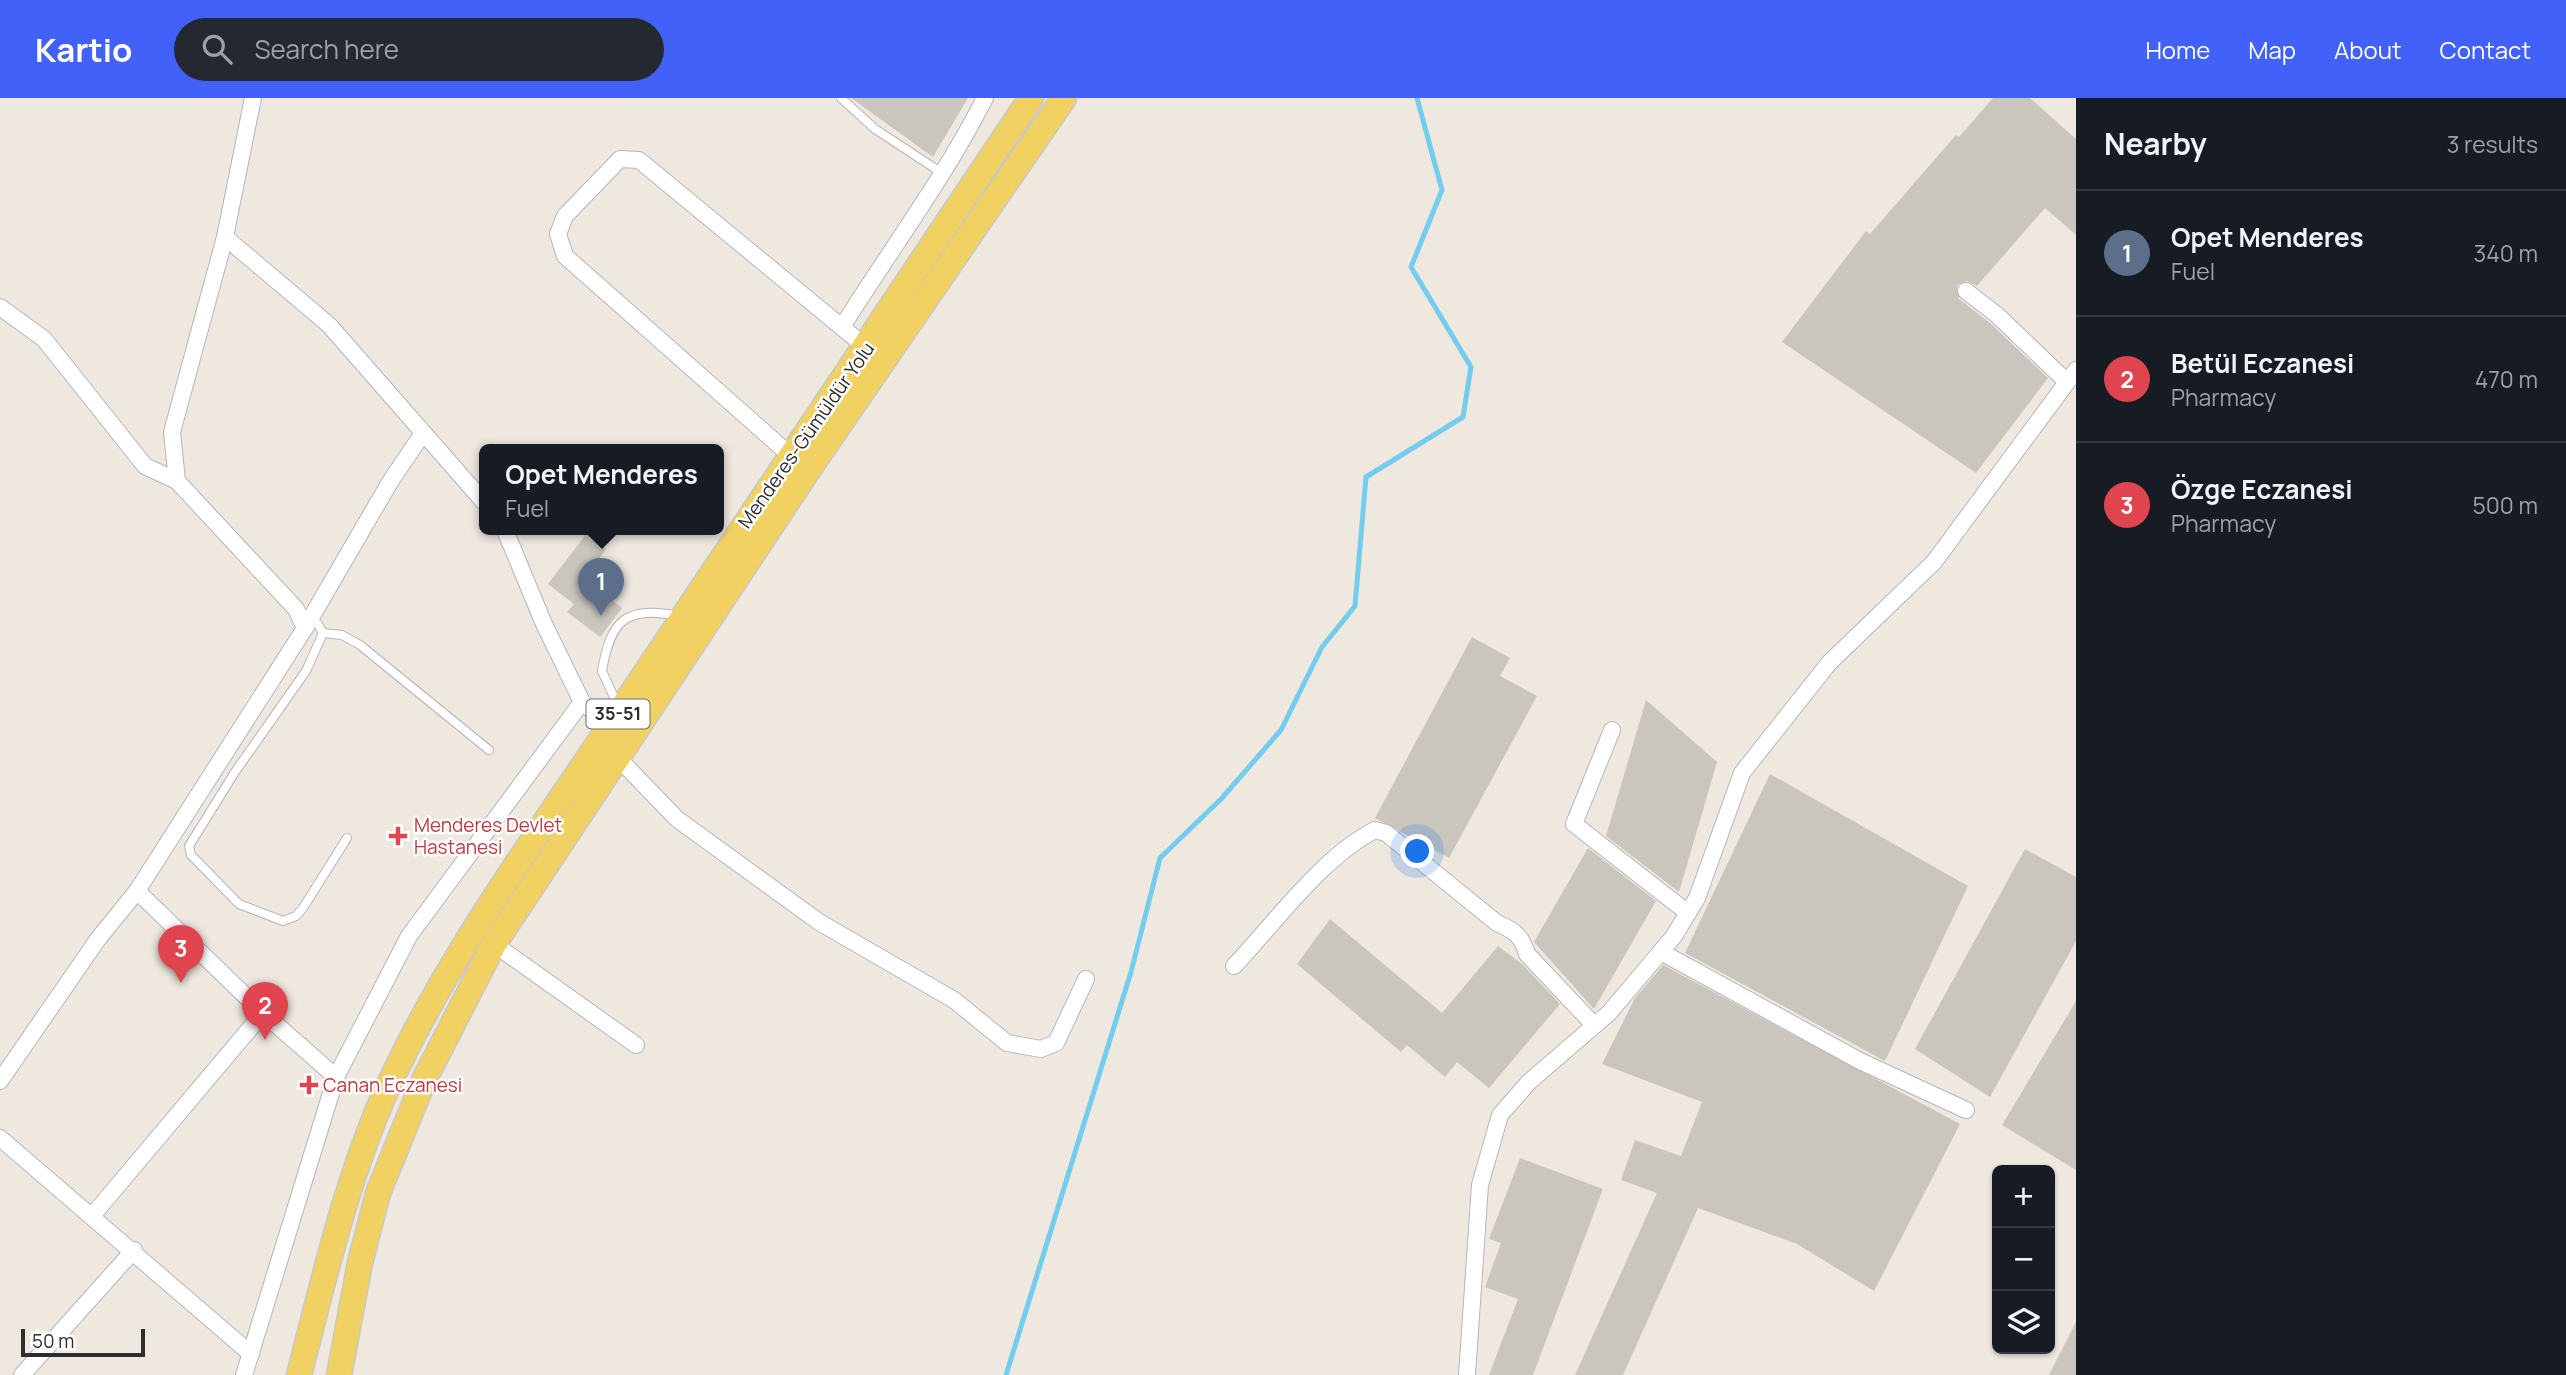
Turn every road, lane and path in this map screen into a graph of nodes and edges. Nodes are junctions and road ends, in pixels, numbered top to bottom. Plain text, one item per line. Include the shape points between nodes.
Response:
1 (253, 98) edge
2 (841, 98) edge
3 (985, 98) edge
4 (1031, 98) edge
5 (1064, 98) edge
6 (943, 173) junction
7 (225, 237) junction
8 (1966, 291) dead end
9 (0, 307) edge
10 (842, 327) junction
11 (867, 348) junction
12 (2071, 376) edge
13 (423, 433) junction
14 (790, 455) junction
15 (177, 481) junction
16 (479, 496) edge
17 (507, 535) edge
18 (682, 617) junction
19 (307, 624) junction
20 (323, 633) junction
21 (582, 702) junction
22 (615, 718) junction
23 (1612, 730) dead end
24 (489, 750) dead end
25 (618, 758) junction
26 (347, 838) dead end
27 (137, 891) junction
28 (1688, 914) junction
29 (495, 944) junction
30 (1661, 952) junction
31 (1234, 966) dead end
32 (1086, 979) dead end
33 (263, 1013) junction
34 (1594, 1025) junction
35 (636, 1045) dead end
36 (336, 1077) junction
37 (0, 1081) edge
38 (1966, 1110) dead end
39 (0, 1138) edge
40 (93, 1216) junction
41 (134, 1250) junction
42 (251, 1354) junction
43 (22, 1375) edge
44 (244, 1375) edge
45 (299, 1375) edge
46 (339, 1375) edge
47 (1467, 1375) edge

1 - 7 street
2 - 6 lane via 875,129
3 - 6 street
4 - 11 main road, Menderes-Gümüldür Yolu / 35-51
5 - 25 main road, Menderes-Gümüldür Yolu / 35-51 via 809,468
6 - 10 street
7 - 13 street via 329,325
7 - 15 street via 172,432
8 - 12 street
9 - 15 street via 44,339 145,466
10 - 11 street
10 - 14 street via 639,160 620,159 565,216 558,234 565,256
11 - 14 main road, Menderes-Gümüldür Yolu / 35-51
12 - 28 street via 1934,562 1829,663 1742,773
13 - 16 street
13 - 19 street
14 - 18 main road, Menderes-Gümüldür Yolu / 35-51
15 - 19 street
17 - 21 street
18 - 22 main road, Menderes-Gümüldür Yolu / 35-51
18 - 22 lane via 638,611 617,628 602,671
19 - 20 lane via 318,624
19 - 27 street
20 - 24 lane via 342,635 360,645
20 - 26 lane via 306,671 189,846 202,868 239,904 282,921 303,908
21 - 22 street
21 - 36 street via 409,936
22 - 45 main road, Menderes-Gümüldür Yolu / 35-51 via 486,910 415,1029 384,1095 343,1205
23 - 28 street via 1574,824
25 - 29 main road, Menderes-Gümüldür Yolu / 35-51
25 - 32 street via 677,819 819,922 954,1000 1006,1043 1041,1049 1056,1043
27 - 33 street
27 - 37 street via 98,939
28 - 30 street
29 - 35 street
29 - 46 main road, Menderes-Gümüldür Yolu / 35-51 via 424,1080 378,1193
30 - 34 street
30 - 38 street via 1860,1061
31 - 34 street via 1338,857 1375,830 1518,934 1527,954
33 - 36 street
33 - 40 street
34 - 47 street via 1529,1082 1500,1115 1480,1185
36 - 42 street
39 - 40 street
40 - 41 street
41 - 42 street
41 - 43 street
42 - 44 street

